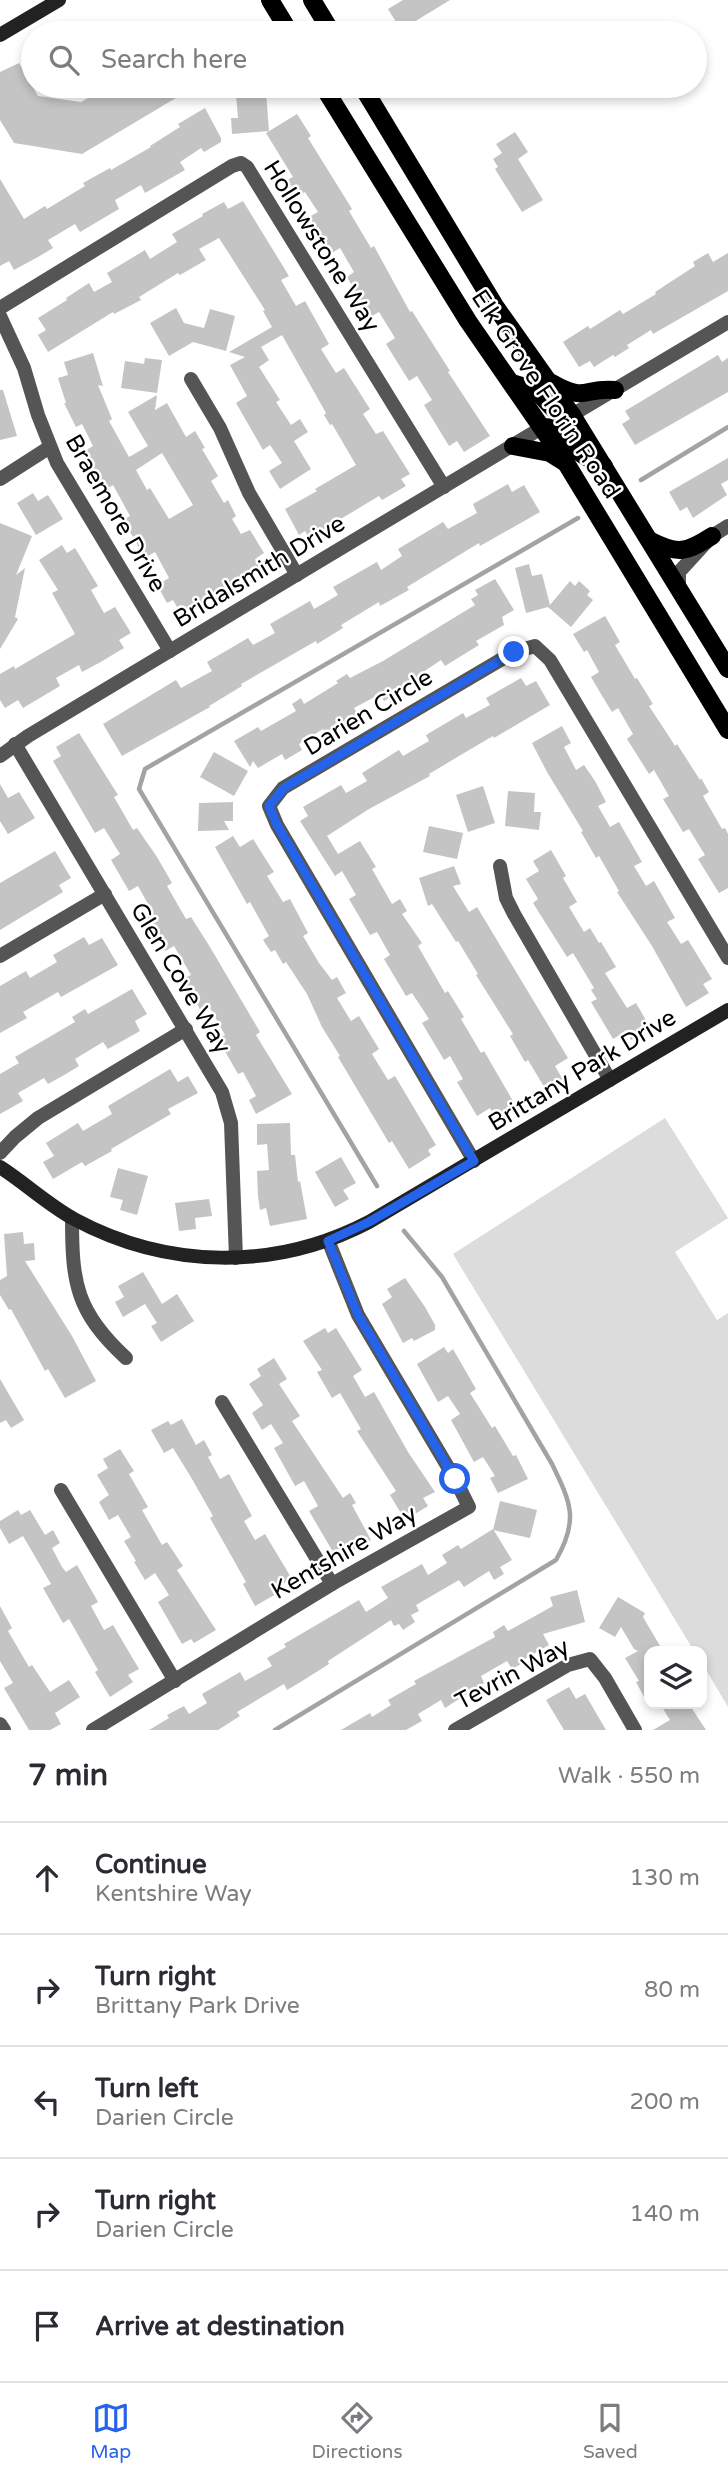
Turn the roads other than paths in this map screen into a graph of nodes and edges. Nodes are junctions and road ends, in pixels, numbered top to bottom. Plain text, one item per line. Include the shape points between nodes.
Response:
1 (59, 0) edge
2 (270, 0) edge
3 (312, 0) edge
4 (24, 21) edge
5 (283, 21) edge
6 (325, 21) edge
7 (21, 23) edge
8 (0, 35) edge
9 (330, 98) edge
10 (369, 98) edge
11 (0, 309) edge
12 (0, 316) edge
13 (728, 322) edge
14 (191, 379) dead end
15 (548, 382) junction
16 (512, 383) junction
17 (615, 390) junction
18 (572, 415) junction
19 (543, 428) junction
20 (513, 446) junction
21 (50, 447) junction
22 (566, 463) junction
23 (604, 466) junction
24 (0, 479) edge
25 (444, 487) junction
26 (728, 526) edge
27 (712, 536) junction
28 (651, 541) junction
29 (297, 575) junction
30 (679, 588) junction
31 (170, 651) junction
32 (728, 669) edge
33 (728, 730) edge
34 (15, 744) junction
35 (0, 756) edge
36 (500, 866) dead end
37 (105, 894) junction
38 (0, 956) edge
39 (728, 958) edge
40 (728, 1010) edge
41 (186, 1030) junction
42 (610, 1080) junction
43 (0, 1153) edge
44 (474, 1161) junction
45 (0, 1167) edge
46 (72, 1218) junction
47 (328, 1241) junction
48 (236, 1258) junction
49 (126, 1358) dead end
50 (222, 1402) dead end
51 (61, 1490) dead end
52 (332, 1584) junction
53 (175, 1681) junction
54 (0, 1724) edge
55 (4, 1730) edge
56 (93, 1730) edge
57 (455, 1730) edge
58 (635, 1730) edge

1 - 4 street
2 - 5 main road
3 - 6 main road
7 - 8 street
9 - 16 main road, Elk Grove Florin Road via 468,321
10 - 15 main road, Elk Grove Florin Road via 495,306
11 - 25 street, Hollowstone Way via 241,163
12 - 21 street, Braemore Drive via 24,368
13 - 17 street
14 - 29 street
15 - 17 main road via 575,394
15 - 18 main road, Elk Grove Florin Road
16 - 18 main road via 538,391 552,410
16 - 19 main road, Elk Grove Florin Road
17 - 18 street
18 - 23 main road, Elk Grove Florin Road
19 - 20 street, Bridalsmith Drive
19 - 22 main road, Elk Grove Florin Road
19 - 23 main road via 557,428 580,454
20 - 22 main road via 550,453
20 - 25 street, Bridalsmith Drive
21 - 24 street
21 - 31 street, Braemore Drive
22 - 33 main road, Elk Grove Florin Road
23 - 28 main road, Elk Grove Florin Road
25 - 29 street, Bridalsmith Drive
26 - 27 street
27 - 28 main road via 681,550
27 - 30 street via 679,572
28 - 30 main road, Elk Grove Florin Road
29 - 31 street, Bridalsmith Drive
30 - 32 main road, Elk Grove Florin Road
31 - 34 street, Bridalsmith Drive
34 - 35 street, Bridalsmith Drive
34 - 37 street, Glen Cove Way
36 - 42 street via 514,914
37 - 38 street
37 - 41 street, Glen Cove Way
39 - 44 street, Darien Circle via 550,660 535,646 514,652 284,788 269,806 277,825
40 - 42 street, Brittany Park Drive
41 - 43 street via 38,1118
41 - 48 street, Glen Cove Way via 222,1092 229,1115
42 - 44 street, Brittany Park Drive
44 - 47 street, Brittany Park Drive
45 - 46 street, Brittany Park Drive
46 - 48 street, Brittany Park Drive via 132,1245 164,1253
46 - 49 street via 73,1268 81,1299 96,1327
47 - 48 street, Brittany Park Drive via 285,1253
47 - 52 street, Kentshire Way via 358,1315 468,1507
50 - 52 street
51 - 53 street
52 - 53 street, Kentshire Way
53 - 56 street, Kentshire Way
54 - 55 street
57 - 58 street, Tevrin Way via 568,1665 590,1659

